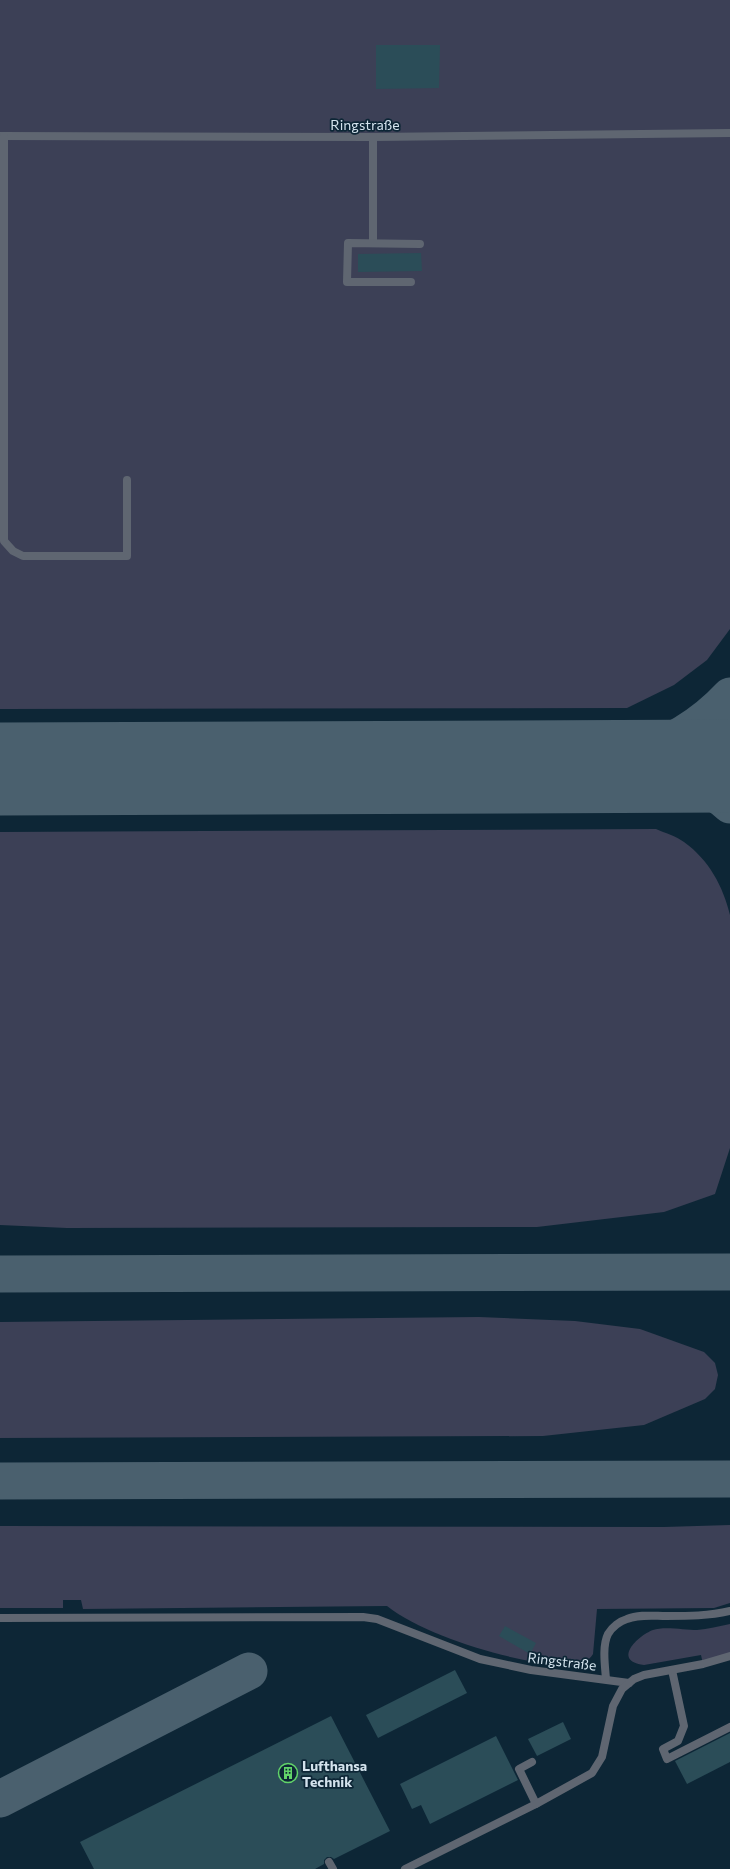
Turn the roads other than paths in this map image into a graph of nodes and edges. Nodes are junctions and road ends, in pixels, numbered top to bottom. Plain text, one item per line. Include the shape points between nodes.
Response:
1 (730, 133) edge
2 (2, 136) edge
3 (373, 137) junction
4 (373, 243) junction
5 (420, 244) dead end
6 (411, 282) dead end
7 (127, 480) dead end
8 (730, 1611) edge
9 (0, 1618) edge
10 (730, 1656) edge
11 (672, 1670) junction
12 (606, 1679) junction
13 (628, 1683) junction
14 (730, 1727) edge
15 (532, 1762) dead end
16 (536, 1804) junction
17 (405, 1869) edge

1 - 3 lane, Ringstraße
2 - 3 lane, Ringstraße
2 - 7 lane via 4,541 13,551 23,556 127,556
3 - 4 lane
4 - 5 lane
4 - 6 lane via 348,243 347,282
8 - 12 lane via 692,1616 643,1616 619,1622 608,1634
9 - 12 lane, Ringstraße via 376,1618 480,1659 531,1670
10 - 11 lane
11 - 13 lane via 644,1675
11 - 14 lane via 684,1726 678,1741 663,1749 667,1759
12 - 13 lane, Ringstraße
13 - 16 lane via 613,1706 602,1757 592,1773
15 - 16 lane via 519,1769
16 - 17 lane

